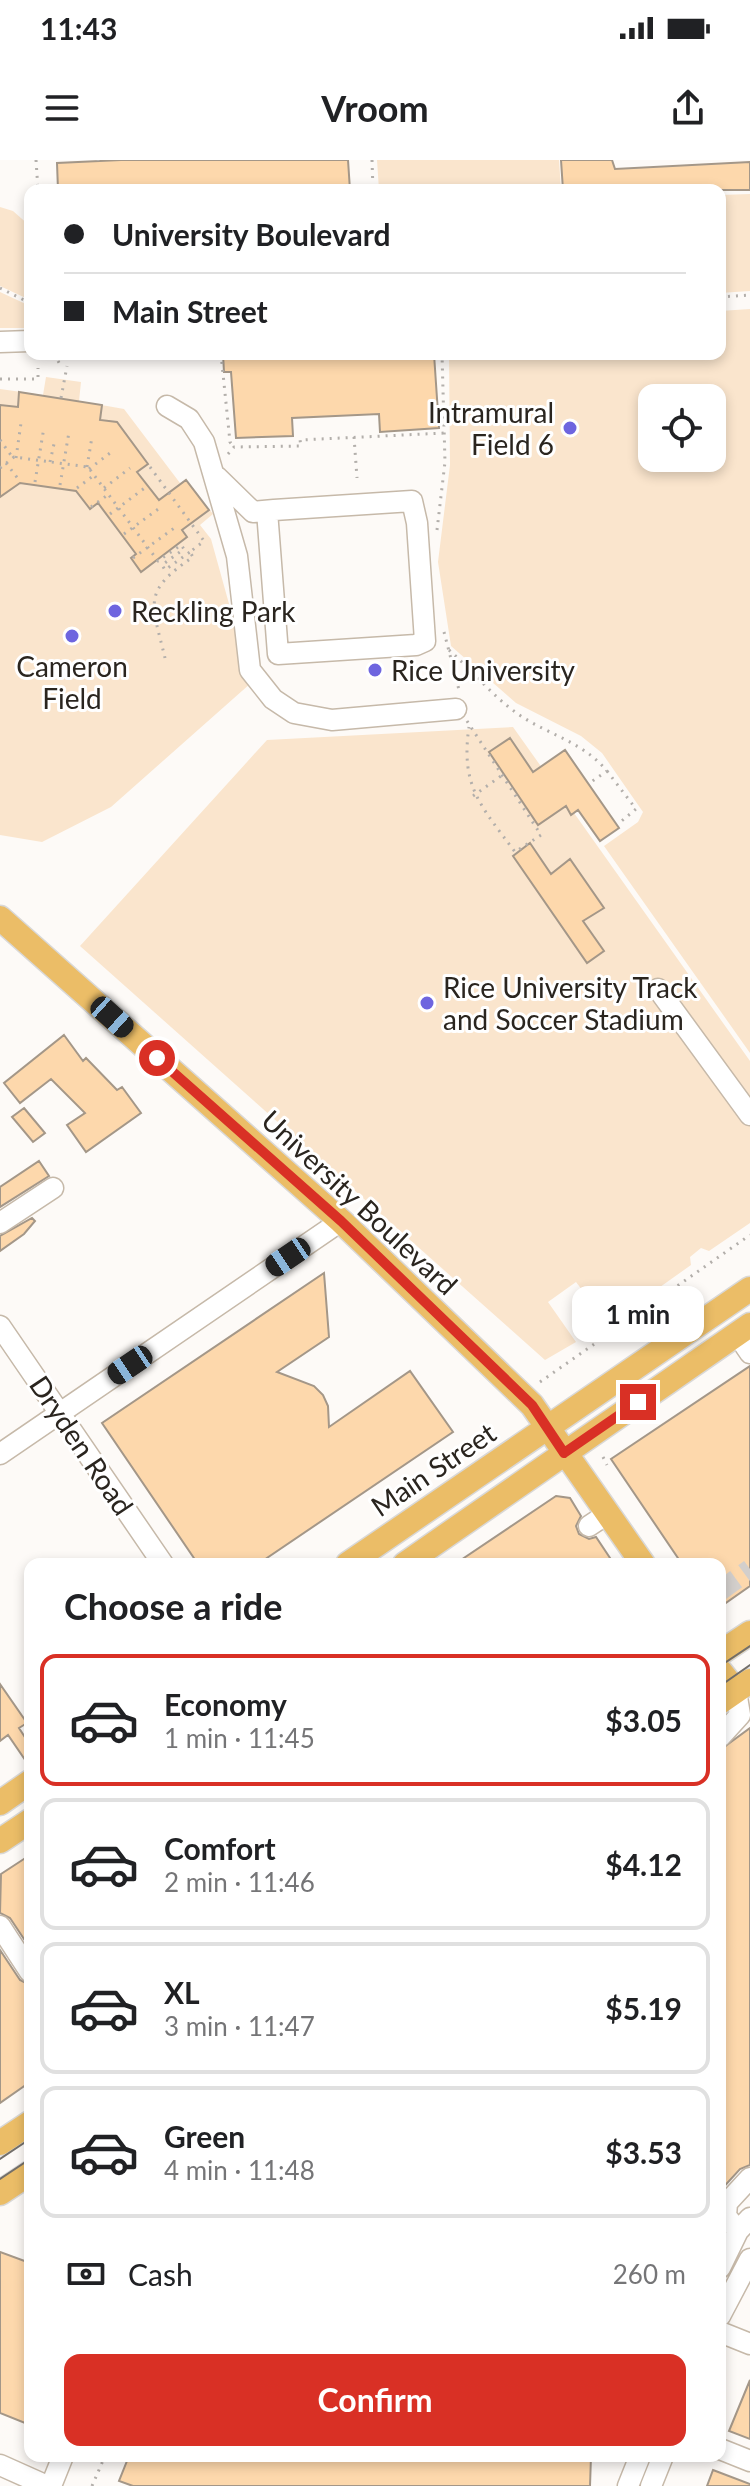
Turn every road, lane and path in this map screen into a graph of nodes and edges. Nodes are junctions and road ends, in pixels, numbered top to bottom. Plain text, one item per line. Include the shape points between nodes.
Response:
1 (36, 160) edge
2 (372, 160) edge
3 (38, 184) edge
4 (373, 184) edge
5 (0, 288) edge
6 (750, 295) edge
7 (726, 297) edge
8 (24, 300) edge
9 (24, 341) edge
10 (0, 342) edge
11 (58, 360) edge
12 (222, 360) edge
13 (442, 360) edge
14 (61, 366) dead end
15 (67, 366) dead end
16 (38, 368) dead end
17 (0, 379) edge
18 (61, 398) dead end
19 (167, 406) dead end
20 (21, 423) dead end
21 (44, 427) dead end
22 (69, 432) dead end
23 (446, 433) junction
24 (92, 437) dead end
25 (354, 437) junction
26 (0, 440) edge
27 (54, 444) dead end
28 (234, 447) junction
29 (114, 450) dead end
30 (14, 458) junction
31 (39, 461) junction
32 (50, 462) junction
33 (6, 463) junction
34 (63, 464) junction
35 (150, 467) dead end
36 (0, 468) edge
37 (88, 468) junction
38 (130, 468) dead end
39 (216, 473) junction
40 (94, 475) junction
41 (357, 478) dead end
42 (19, 480) dead end
43 (35, 482) dead end
44 (60, 485) dead end
45 (146, 487) dead end
46 (77, 488) dead end
47 (104, 488) junction
48 (109, 494) junction
49 (91, 507) dead end
50 (161, 507) dead end
51 (119, 508) junction
52 (267, 511) junction
53 (110, 514) dead end
54 (177, 526) dead end
55 (133, 527) junction
56 (124, 534) dead end
57 (437, 534) dead end
58 (148, 547) junction
59 (190, 552) junction
60 (133, 558) dead end
61 (444, 631) dead end
62 (449, 650) junction
63 (165, 658) dead end
64 (460, 705) junction
65 (469, 727) junction
66 (607, 771) junction
67 (501, 776) junction
68 (591, 782) dead end
69 (473, 796) junction
70 (618, 824) dead end
71 (0, 918) edge
72 (658, 989) dead end
73 (750, 1115) edge
74 (53, 1188) dead end
75 (341, 1221) junction
76 (0, 1223) edge
77 (750, 1235) edge
78 (750, 1289) edge
79 (2, 1334) edge
80 (746, 1337) edge
81 (540, 1382) dead end
82 (60, 1413) junction
83 (548, 1427) junction
84 (564, 1453) junction
85 (0, 1454) edge
86 (603, 1457) dead end
87 (607, 1465) dead end
88 (159, 1558) edge
89 (357, 1558) edge
90 (414, 1558) edge
91 (637, 1558) edge
92 (750, 1633) edge
93 (726, 1649) edge
94 (735, 1691) edge
95 (726, 1730) edge
96 (24, 1786) edge
97 (0, 1803) edge
98 (24, 1825) edge
99 (0, 1841) edge
100 (0, 1926) edge
101 (24, 1963) edge
102 (24, 2127) edge
103 (0, 2143) edge
104 (750, 2178) edge
105 (744, 2224) edge
106 (726, 2257) edge
107 (750, 2259) edge
108 (735, 2284) edge
109 (726, 2303) edge
110 (726, 2334) edge
111 (750, 2344) edge
112 (726, 2451) edge
113 (750, 2461) edge
114 (60, 2462) edge
115 (102, 2462) edge
116 (638, 2462) edge
117 (661, 2462) edge
118 (0, 2465) edge
119 (49, 2486) edge
120 (92, 2486) edge
121 (628, 2486) edge
122 (651, 2486) edge

1 - 3 path
2 - 4 path
5 - 8 path
6 - 7 path
9 - 10 street
11 - 14 path
12 - 28 path
13 - 23 path
15 - 18 path
16 - 17 path via 38,379
19 - 39 street via 189,419
20 - 30 path
21 - 31 path
22 - 34 path
23 - 25 path
23 - 57 path
24 - 37 path
25 - 28 path via 300,440 301,446
25 - 41 path
26 - 30 path
27 - 32 path
28 - 39 path
29 - 37 path
30 - 31 path
30 - 33 path
31 - 32 path
31 - 43 path
32 - 34 path
33 - 36 path
33 - 42 path
34 - 37 path
34 - 44 path
35 - 59 path via 204,541
37 - 40 path
38 - 47 path
39 - 52 street via 253,512
39 - 64 street via 237,556 250,670 273,699 294,713 332,720
40 - 46 path
40 - 47 path
45 - 51 path
47 - 48 path
48 - 49 path
48 - 51 path
50 - 55 path
51 - 53 path
51 - 55 path
52 - 52 street via 412,501 425,641 278,654
54 - 58 path
55 - 56 path
55 - 58 path
58 - 59 path via 158,561 181,545 184,549 162,565 165,570
58 - 60 path
59 - 63 path via 193,557 164,576 151,603
61 - 62 path
62 - 64 path
62 - 66 path via 510,708 586,749
64 - 65 path
65 - 67 path
65 - 69 path via 466,745
66 - 68 path
66 - 70 path via 636,809
67 - 69 path
67 - 69 path via 541,835 515,852
71 - 75 main road, University Boulevard
72 - 73 street
74 - 76 street
75 - 82 street
75 - 83 main road, University Boulevard via 532,1405
77 - 81 path
78 - 83 main road, Main Street
79 - 82 street, Dryden Road
80 - 84 main road
82 - 85 street
82 - 88 street, Dryden Road
83 - 84 main road, University Boulevard
83 - 89 main road, Main Street
84 - 90 main road
84 - 91 main road, University Boulevard via 598,1520
86 - 87 path
92 - 93 main road
94 - 95 street via 740,1715
96 - 97 main road
98 - 99 main road
100 - 101 street
102 - 103 main road
104 - 105 street via 727,2203 726,2216
105 - 106 street
107 - 108 street
108 - 109 street
110 - 111 street
112 - 113 street
114 - 119 street
115 - 120 path
116 - 121 street
117 - 122 street
118 - 119 street

